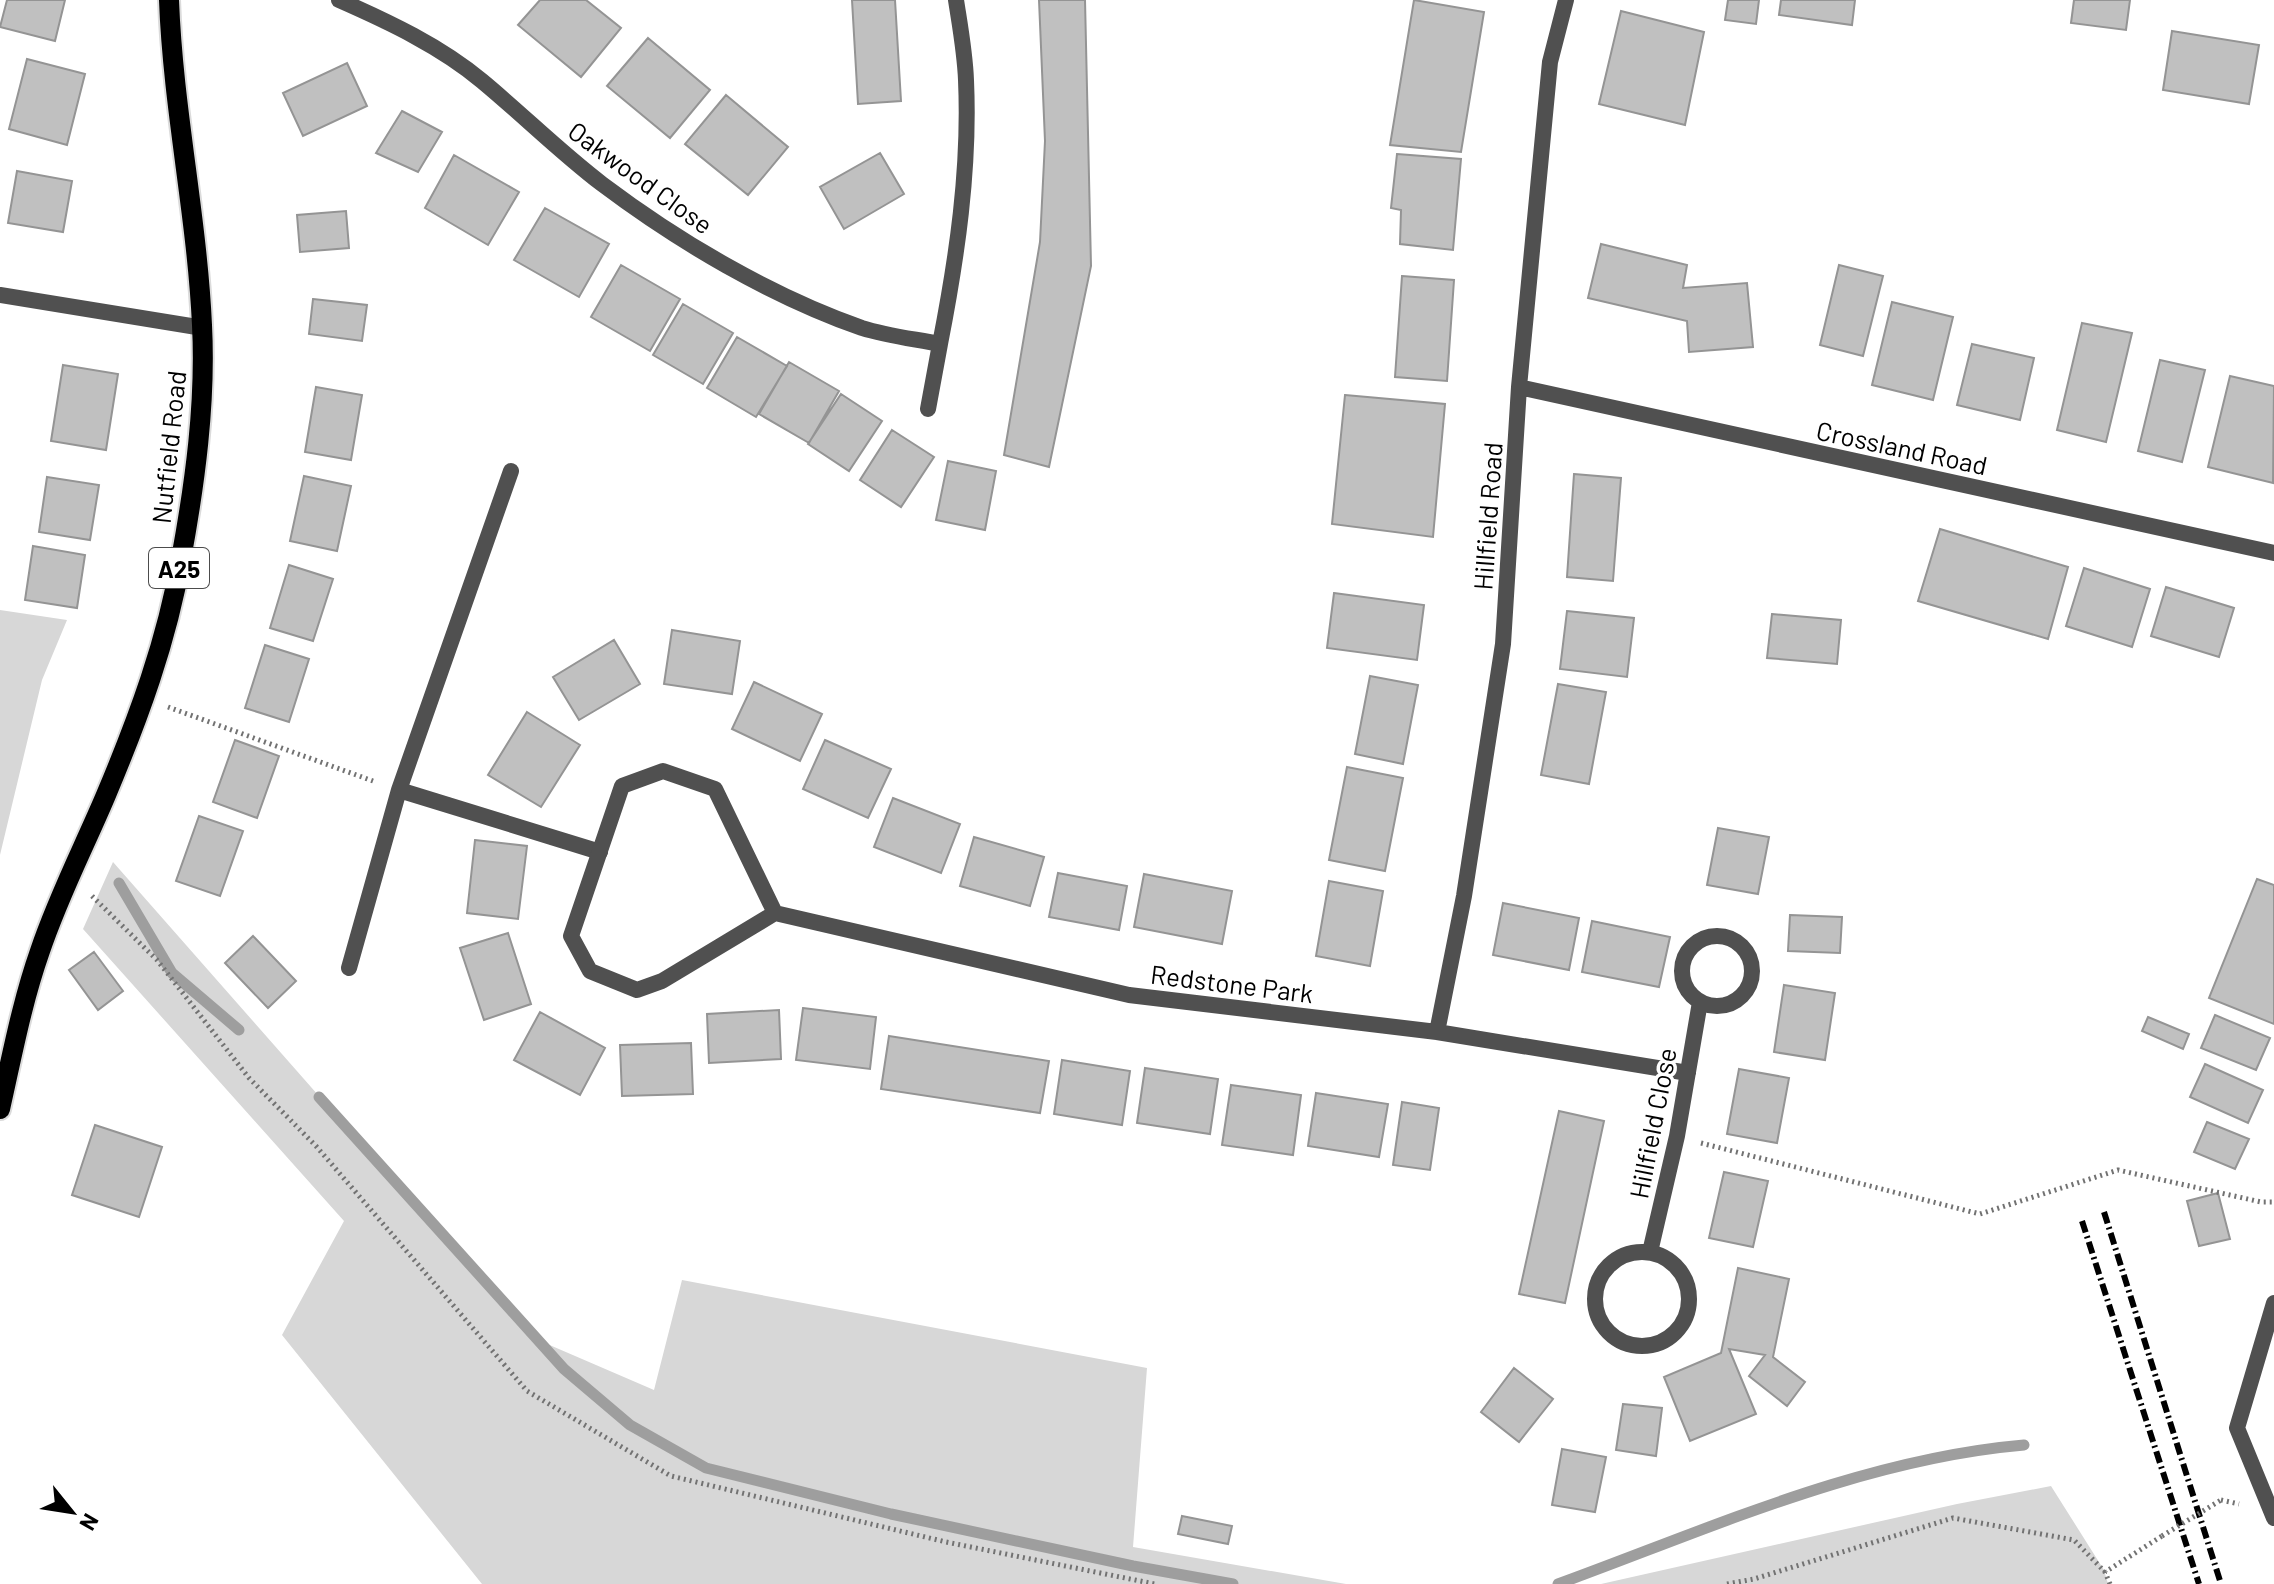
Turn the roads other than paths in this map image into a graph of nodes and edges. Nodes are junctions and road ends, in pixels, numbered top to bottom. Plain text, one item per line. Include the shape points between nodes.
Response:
1 (169, 0) edge
2 (339, 0) edge
3 (956, 0) edge
4 (1566, 0) edge
5 (0, 295) edge
6 (203, 328) junction
7 (940, 344) junction
8 (1519, 387) junction
9 (928, 409) dead end
10 (511, 471) dead end
11 (2274, 553) edge
12 (399, 790) junction
13 (600, 852) junction
14 (775, 913) junction
15 (349, 968) dead end
16 (1700, 1002) junction
17 (1437, 1032) junction
18 (1688, 1073) junction
19 (0, 1109) edge
20 (1650, 1252) junction
21 (2274, 1303) edge
22 (2274, 1518) edge

1 - 6 main road, Nutfield Road / A25 via 171,61
2 - 7 street, Oakwood Close via 424,42 479,79 600,183 713,258 864,329
3 - 7 street via 966,80 963,190
4 - 8 street, Hillfield Road via 1550,62
5 - 6 street
6 - 19 main road, Nutfield Road / A25 via 195,473 181,562 145,699 39,952
7 - 9 street
8 - 11 street, Crossland Road
8 - 17 street, Hillfield Road via 1503,644
10 - 12 street
12 - 13 street
12 - 15 street
13 - 14 street via 622,786 663,771 715,789
13 - 14 street via 571,936 590,971 637,990 662,981
14 - 17 street, Redstone Park via 1129,995
16 - 16 street via 1723,1006 1743,995 1752,962 1739,943 1717,935 1688,951 1682,974
16 - 18 street, Hillfield Close
17 - 18 street, Redstone Park
18 - 20 street, Hillfield Close
20 - 20 street via 1621,1257 1600,1277 1595,1291 1595,1306 1608,1333 1635,1347 1667,1340 1687,1315 1689,1298 1682,1275
21 - 22 street via 2237,1428

